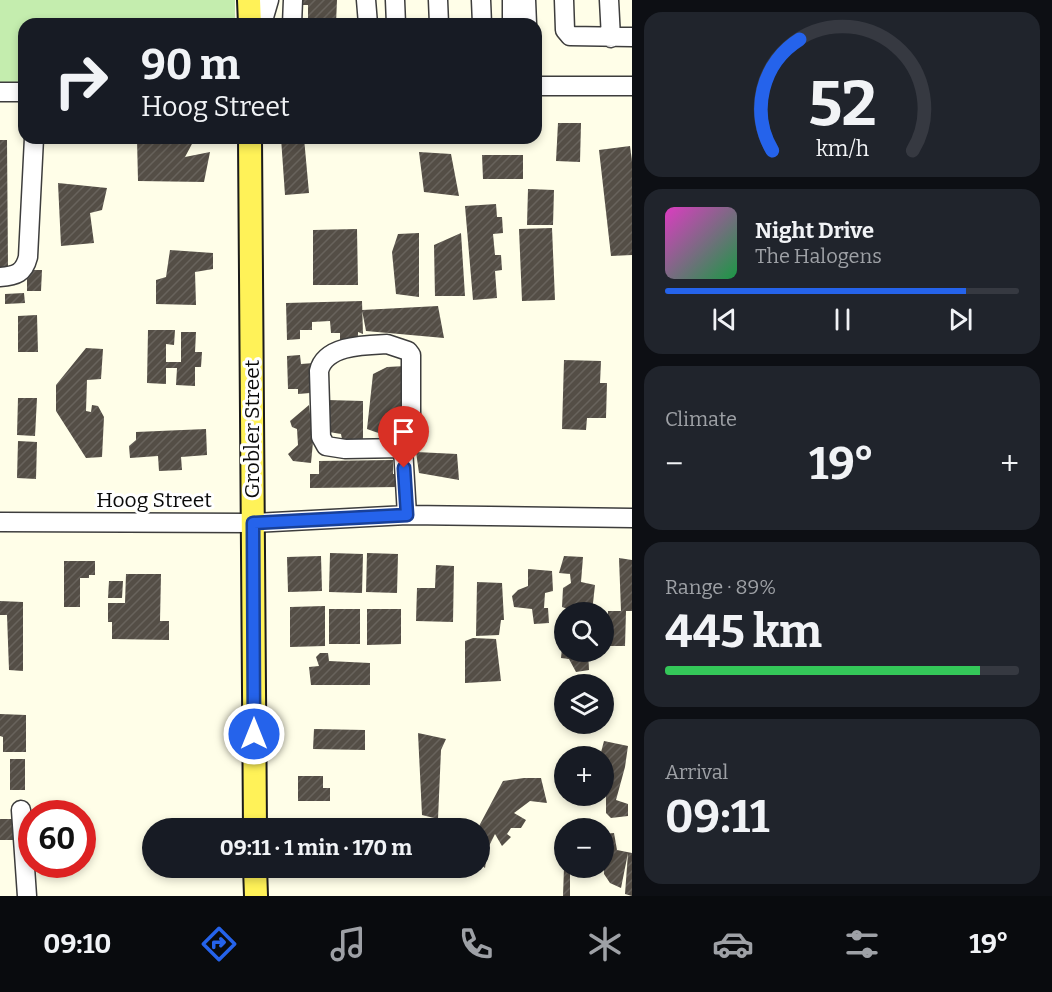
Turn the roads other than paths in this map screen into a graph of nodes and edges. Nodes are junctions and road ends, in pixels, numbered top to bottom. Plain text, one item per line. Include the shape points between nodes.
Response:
1 (249, 0) edge
2 (269, 0) edge
3 (293, 0) edge
4 (366, 0) edge
5 (395, 0) edge
6 (438, 0) edge
7 (481, 0) edge
8 (512, 0) edge
9 (526, 0) edge
10 (564, 0) edge
11 (609, 0) edge
12 (250, 18) edge
13 (263, 18) edge
14 (292, 18) edge
15 (368, 18) edge
16 (396, 18) edge
17 (439, 18) edge
18 (482, 18) edge
19 (512, 18) edge
20 (527, 18) edge
21 (632, 37) edge
22 (611, 38) junction
23 (542, 82) edge
24 (632, 86) edge
25 (0, 92) edge
26 (18, 92) edge
27 (34, 144) edge
28 (250, 144) edge
29 (0, 277) edge
30 (403, 448) junction
31 (407, 515) junction
32 (632, 518) edge
33 (0, 522) edge
34 (253, 523) junction
35 (255, 818) edge
36 (26, 878) edge
37 (255, 878) edge
38 (27, 896) edge
39 (256, 896) edge

1 - 12 main road
2 - 13 street
3 - 14 street
4 - 15 street
5 - 16 street
6 - 17 street
7 - 18 street
8 - 19 street
9 - 20 street
10 - 22 street via 567,34
11 - 22 street
21 - 22 street
23 - 24 street
25 - 26 street
27 - 29 street via 26,266 20,273
28 - 34 main road, Grobler Street
30 - 30 street via 330,448 322,442 319,370 326,357 374,345 408,351 412,362 411,434
30 - 31 street
31 - 32 street, Hoog Street
31 - 34 street, Hoog Street
33 - 34 street, Hoog Street
34 - 35 main road, Grobler Street
36 - 38 street
37 - 39 main road

